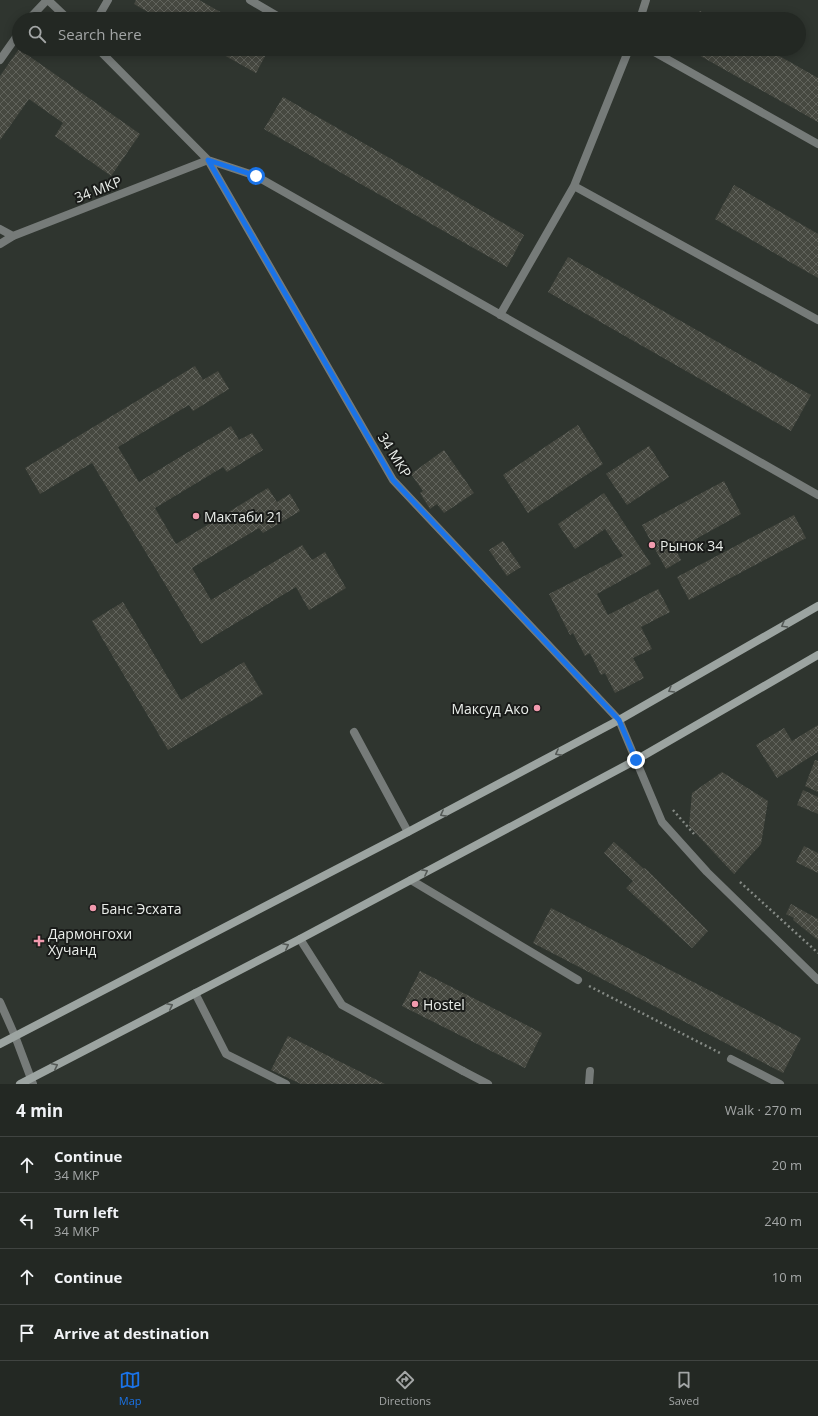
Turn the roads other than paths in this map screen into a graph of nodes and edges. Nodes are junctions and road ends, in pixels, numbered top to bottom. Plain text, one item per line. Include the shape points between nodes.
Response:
1 (48, 0) edge
2 (108, 0) edge
3 (250, 0) edge
4 (646, 0) edge
5 (36, 12) edge
6 (61, 12) edge
7 (102, 12) edge
8 (270, 12) edge
9 (642, 12) edge
10 (12, 43) edge
11 (105, 56) edge
12 (626, 56) edge
13 (661, 56) edge
14 (0, 60) edge
15 (818, 144) edge
16 (208, 160) junction
17 (574, 186) junction
18 (0, 229) edge
19 (13, 236) junction
20 (0, 244) edge
21 (500, 315) junction
22 (818, 320) edge
23 (818, 495) edge
24 (818, 606) edge
25 (818, 655) edge
26 (619, 720) junction
27 (354, 732) dead end
28 (636, 760) junction
29 (408, 832) junction
30 (410, 880) junction
31 (300, 939) junction
32 (578, 980) road end
33 (818, 980) edge
34 (195, 993) junction
35 (0, 1002) edge
36 (15, 1036) junction
37 (0, 1044) edge
38 (732, 1059) road end
39 (590, 1071) dead end
40 (32, 1081) edge
41 (20, 1084) edge
42 (286, 1084) edge
43 (488, 1084) edge
44 (589, 1084) edge
45 (780, 1084) edge

1 - 5 street
1 - 6 street
2 - 7 street
3 - 8 street
4 - 9 street
10 - 14 street
11 - 16 street, 34 МКР
12 - 17 street
13 - 15 street
16 - 19 street, 34 МКР
16 - 21 street, 34 МКР via 256,176
16 - 26 street, 34 МКР via 393,480
17 - 21 street
17 - 22 street
18 - 19 street
19 - 20 street, 34 МКР
21 - 23 street, 34 МКР
24 -> 26 main road
25 - 28 main road
26 - 28 street
26 -> 29 main road
27 - 29 street
30 -> 28 main road
28 - 33 street via 662,822 707,872
29 - 36 main road
30 - 31 main road
30 - 32 street
34 -> 31 main road
31 - 43 street via 342,1006
40 -> 34 main road
34 - 42 street via 226,1054
35 - 36 street
36 - 37 main road
36 - 40 street
38 - 45 street
39 - 44 street
40 - 41 main road

